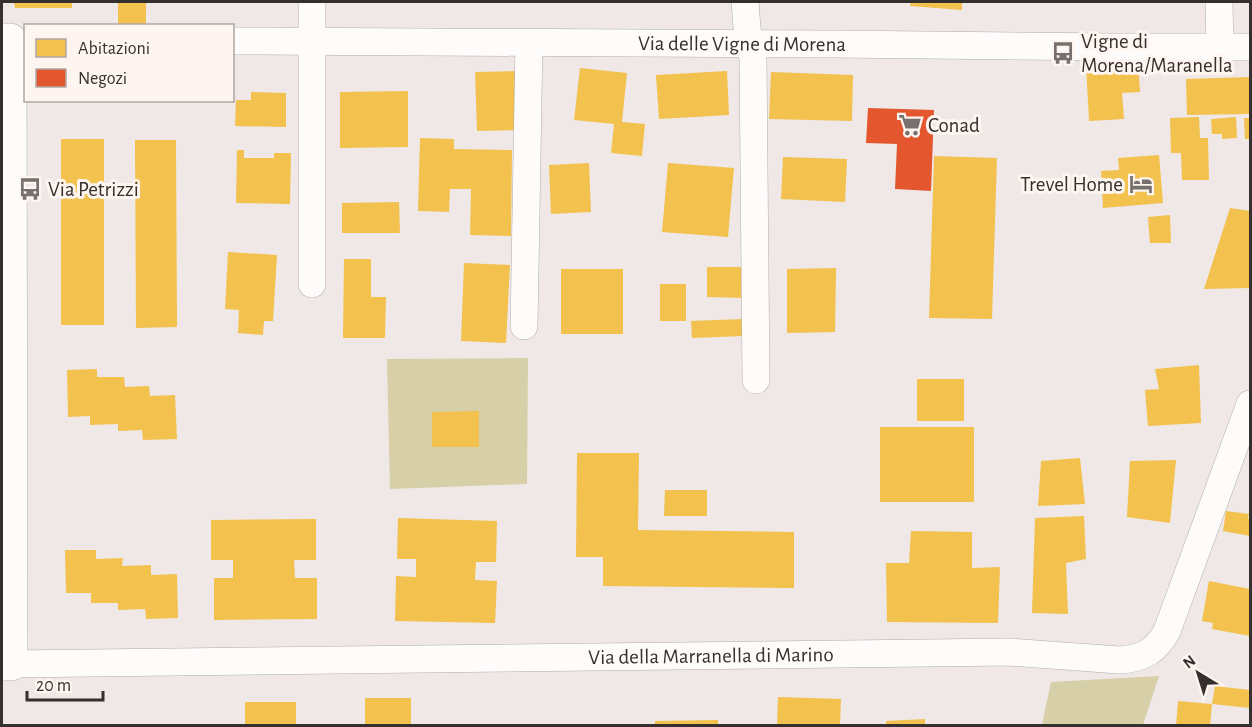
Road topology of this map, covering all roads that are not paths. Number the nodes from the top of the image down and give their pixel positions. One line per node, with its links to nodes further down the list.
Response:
1 (312, 2): 6 (street)
2 (745, 2): 8 (street)
3 (1219, 2): 9 (street)
4 (12, 40): 15 (street)
5 (234, 41): 6 (street, Via delle Vigne di Morena)
6 (312, 41): 7 (street, Via delle Vigne di Morena); 11 (street)
7 (529, 42): 8 (street, Via delle Vigne di Morena); 12 (street)
8 (750, 44): 9 (street, Via delle Vigne di Morena); 13 (street)
9 (1220, 47): 10 (street, Via delle Vigne di Morena)
10 (1251, 47)
11 (312, 284)
12 (524, 326)
13 (756, 380)
14 (1250, 408): 15 (street, Via della Marranella di Marino)
15 (6, 664)

